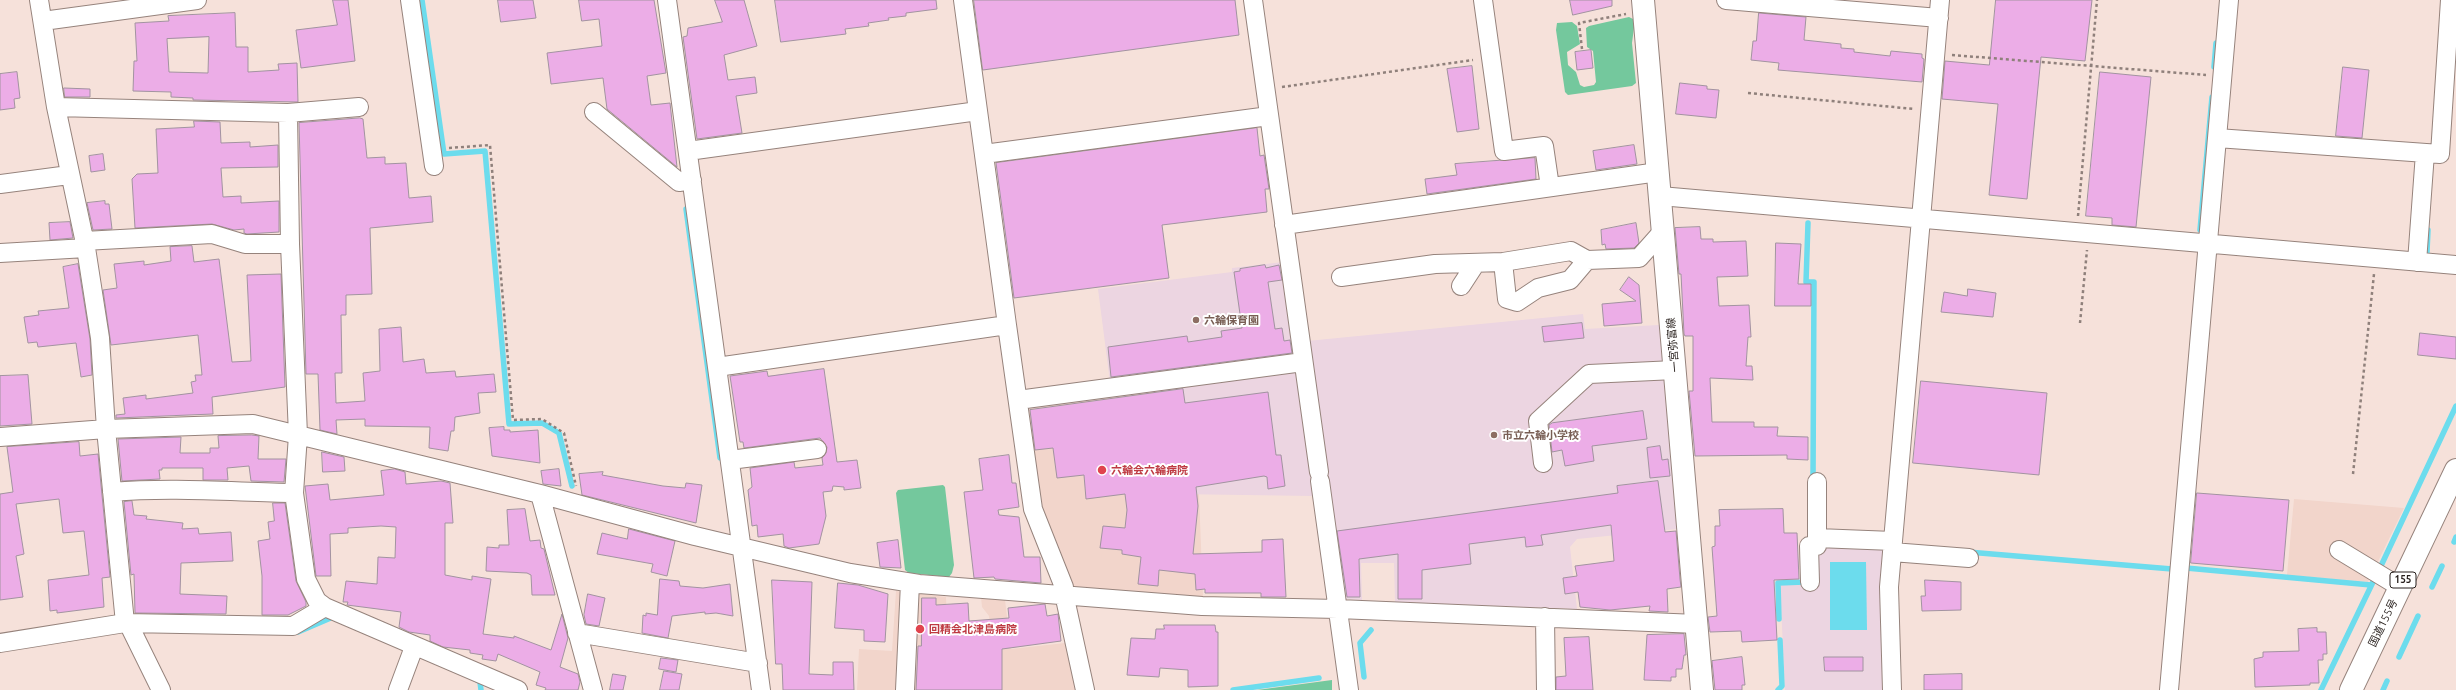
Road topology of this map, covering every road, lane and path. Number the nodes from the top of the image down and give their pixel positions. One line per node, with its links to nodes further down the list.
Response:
1 (39, 0): 15 (street)
2 (197, 0): 15 (street)
3 (410, 0): 35 (street)
4 (667, 0): 32 (street)
5 (962, 0): 25 (street)
6 (1253, 0): 21 (street)
7 (1483, 0): 18 (street)
8 (1726, 0): 12 (street)
9 (2096, 0): 19 (path)
10 (2229, 0): 20 (street)
11 (2450, 0): 33 (street)
12 (1754, 1): 14 (street)
13 (1644, 5): 16 (path); 36 (main road, 一宮弥富線)
14 (1939, 9): 17 (street)
15 (43, 21): 23 (street)
16 (1582, 49)
17 (1935, 54): 19 (path); 26 (street)
18 (1491, 57): 21 (path); 40 (street)
19 (2091, 66): 20 (path); 45 (path)
20 (2223, 76): 30 (street)
21 (1265, 90): 29 (street)
22 (1748, 93): 26 (path)
23 (56, 107): 28 (street); 37 (street)
24 (359, 107): 28 (street)
25 (978, 111): 32 (street); 34 (street)
26 (1930, 111): 42 (street)
27 (594, 112): 38 (street)
28 (288, 113): 47 (street)
29 (1269, 116): 34 (street); 43 (street)
30 (2217, 138): 33 (street); 48 (street)
31 (448, 141): 76 (path)
32 (688, 151): 38 (street)
33 (2425, 153): 53 (street)
34 (984, 154): 59 (street)
35 (434, 166)
36 (1658, 172): 40 (street); 41 (main road, 一宮弥富線)
37 (69, 175): 39 (street); 46 (street)
38 (692, 180): 61 (street)
39 (0, 184)
40 (1550, 187): 43 (street)
41 (1660, 196): 42 (street); 44 (main road, 一宮弥富線)
42 (1921, 219): 45 (street); 79 (street)
43 (1284, 225): 60 (street)
44 (1663, 231): 51 (street); 62 (main road, 一宮弥富線)
45 (2083, 233): 48 (street); 58 (path)
46 (85, 244): 47 (street); 49 (street); 64 (street)
47 (290, 244): 65 (street)
48 (2208, 244): 50 (street); 106 (street)
49 (0, 253)
50 (2376, 258): 53 (street); 71 (path)
51 (1587, 260): 52 (street); 52 (street)
52 (1503, 262): 54 (street)
53 (2417, 262): 55 (street)
54 (1476, 263): 56 (street); 57 (street)
55 (2456, 265)
56 (1341, 277)
57 (1460, 286)
58 (2080, 323)
59 (1007, 325): 61 (street); 63 (street)
60 (1303, 362): 63 (street); 87 (street)
61 (718, 366): 68 (street)
62 (1675, 370): 69 (street); 90 (main road, 一宮弥富線)
63 (1018, 400): 85 (street)
64 (106, 429): 65 (street); 66 (street); 73 (street)
65 (298, 435): 74 (street); 75 (street)
66 (0, 437)
67 (817, 449): 68 (street)
68 (730, 460): 78 (street)
69 (1543, 463)
70 (2456, 470): 84 (main road, 国道155号 / 155)
71 (2353, 474)
72 (1817, 482): 77 (street)
73 (112, 492): 74 (street); 89 (street)
74 (294, 493): 86 (street)
75 (540, 494): 76 (street); 91 (street)
76 (580, 504): 78 (street)
77 (1817, 538): 79 (street); 82 (street)
78 (742, 546): 83 (street); 94 (street)
79 (1893, 547): 81 (street); 105 (street)
80 (2339, 550): 84 (street)
81 (1969, 558)
82 (1810, 582)
83 (910, 583): 85 (street); 100 (street)
84 (2400, 587): 107 (main road, 国道155号 / 155)
85 (1064, 594): 87 (street); 101 (street)
86 (325, 607): 89 (street); 93 (street)
87 (1338, 609): 88 (street); 102 (street)
88 (1545, 618): 90 (street); 103 (street)
89 (127, 623): 92 (street); 95 (street)
90 (1697, 624): 104 (main road, 一宮弥富線)
91 (577, 633): 94 (street); 98 (street)
92 (0, 643)
93 (414, 647): 96 (street); 97 (street)
94 (758, 663): 99 (street)
95 (162, 690)
96 (398, 690)
97 (518, 690)
98 (593, 690)
99 (761, 690)
100 (905, 690)
101 (1085, 690)
102 (1349, 690)
103 (1546, 690)
104 (1702, 690)
105 (1892, 690)
106 (2169, 690)
107 (2351, 690)

